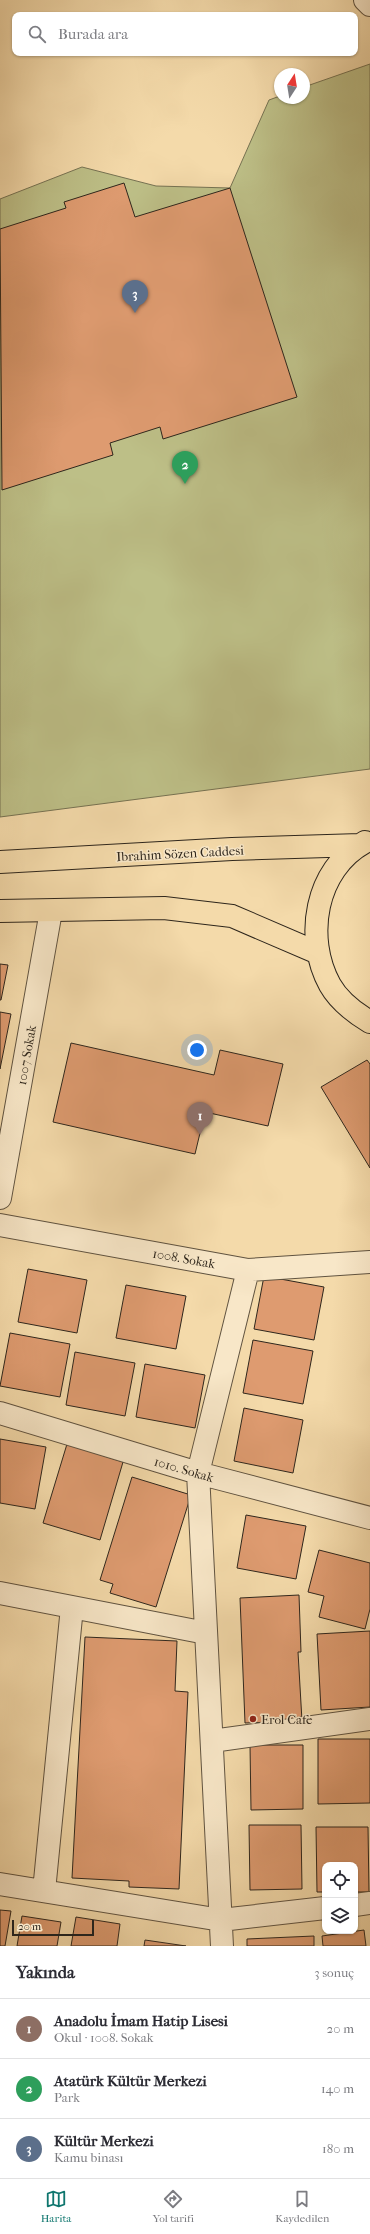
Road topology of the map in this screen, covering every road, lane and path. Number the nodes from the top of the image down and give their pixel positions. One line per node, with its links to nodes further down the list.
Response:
1 (364, 0): 2 (street)
2 (370, 5)
3 (365, 842): 4 (main road, Ibrahim Sözen Caddesi); 7 (main road)
4 (0, 862)
5 (0, 911): 6 (main road)
6 (51, 911): 7 (main road); 9 (street, 1007 Sokak)
7 (318, 953): 8 (main road)
8 (370, 1022)
9 (0, 1198)
10 (0, 1225): 12 (street, 1008. Sokak)
11 (370, 1262): 12 (street, 1008. Sokak)
12 (248, 1270): 14 (street)
13 (0, 1413): 14 (street, 1010. Sokak)
14 (198, 1473): 15 (street, 1010. Sokak); 18 (street)
15 (370, 1518)
16 (0, 1593): 17 (street)
17 (72, 1607): 18 (street); 22 (street)
18 (206, 1632): 20 (street)
19 (370, 1719): 20 (street)
20 (212, 1741): 26 (street)
21 (0, 1884): 22 (street)
22 (44, 1891): 26 (street)
23 (370, 1903): 24 (street)
24 (358, 1905)
25 (322, 1908): 26 (street)
26 (221, 1920): 27 (street)
27 (222, 1946)

